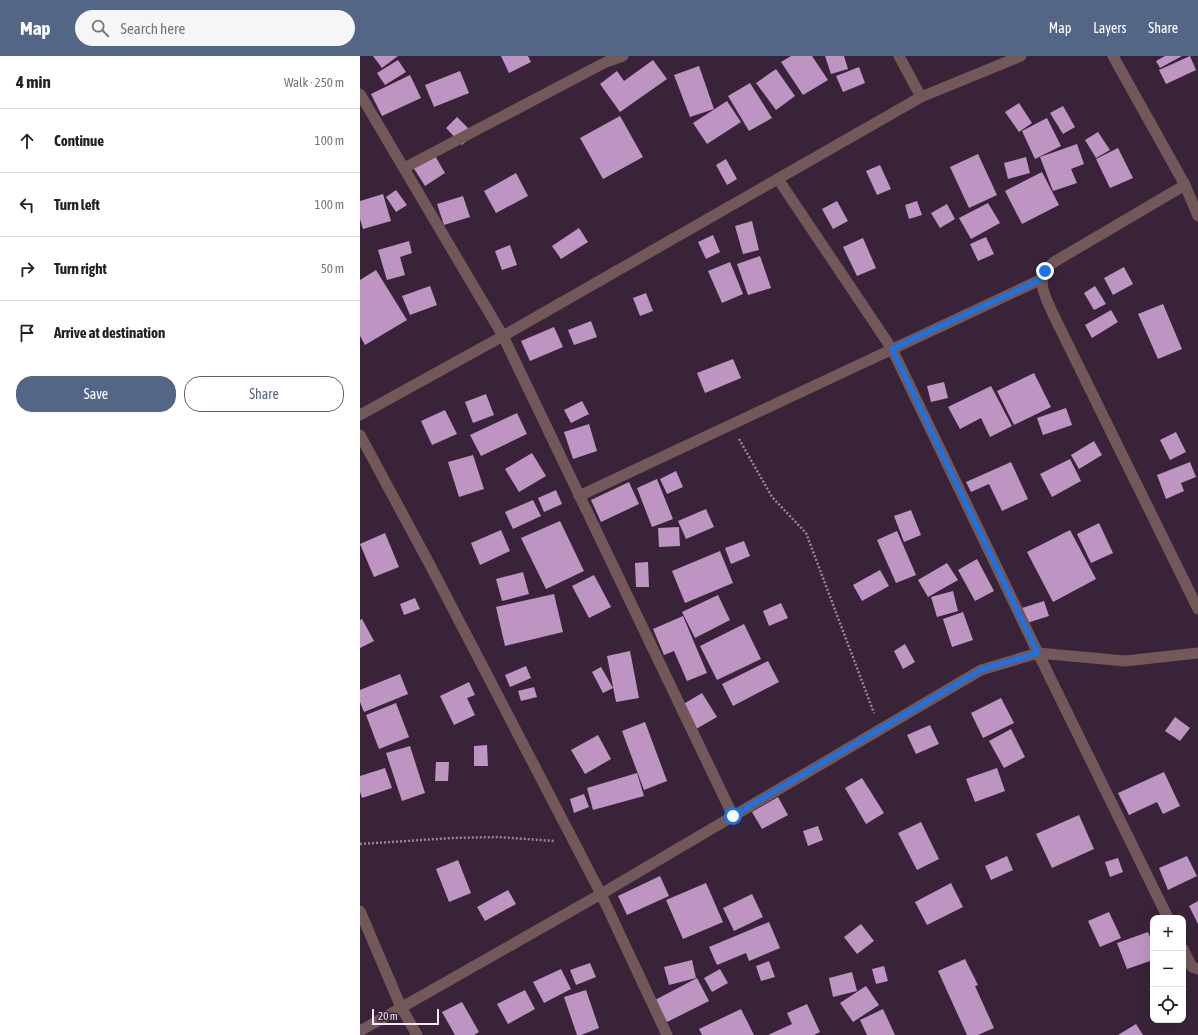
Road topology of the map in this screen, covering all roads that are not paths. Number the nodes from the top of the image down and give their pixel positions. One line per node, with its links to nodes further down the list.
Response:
1 (623, 56): 7 (street)
2 (898, 56): 6 (street)
3 (1021, 56): 6 (street)
4 (1113, 56): 9 (street)
5 (360, 94): 7 (street)
6 (921, 97): 8 (street)
7 (404, 168): 12 (street)
8 (778, 179): 12 (street); 13 (street)
9 (1185, 185): 10 (street); 11 (street)
10 (1198, 216)
11 (1042, 279): 13 (street); 17 (street)
12 (502, 336): 14 (street); 16 (street)
13 (892, 349): 16 (street); 18 (street)
14 (360, 415)
15 (360, 435): 21 (street)
16 (578, 496): 20 (street)
17 (1198, 609)
18 (1038, 653): 19 (street); 20 (street); 23 (street)
19 (1198, 653)
20 (733, 816): 21 (street)
21 (601, 894): 26 (street); 29 (street)
22 (360, 911): 26 (street)
23 (1167, 915)
24 (1184, 951): 25 (street)
25 (1198, 969)
26 (401, 1008): 27 (street); 28 (street)
27 (360, 1031)
28 (417, 1035)
29 (667, 1035)

